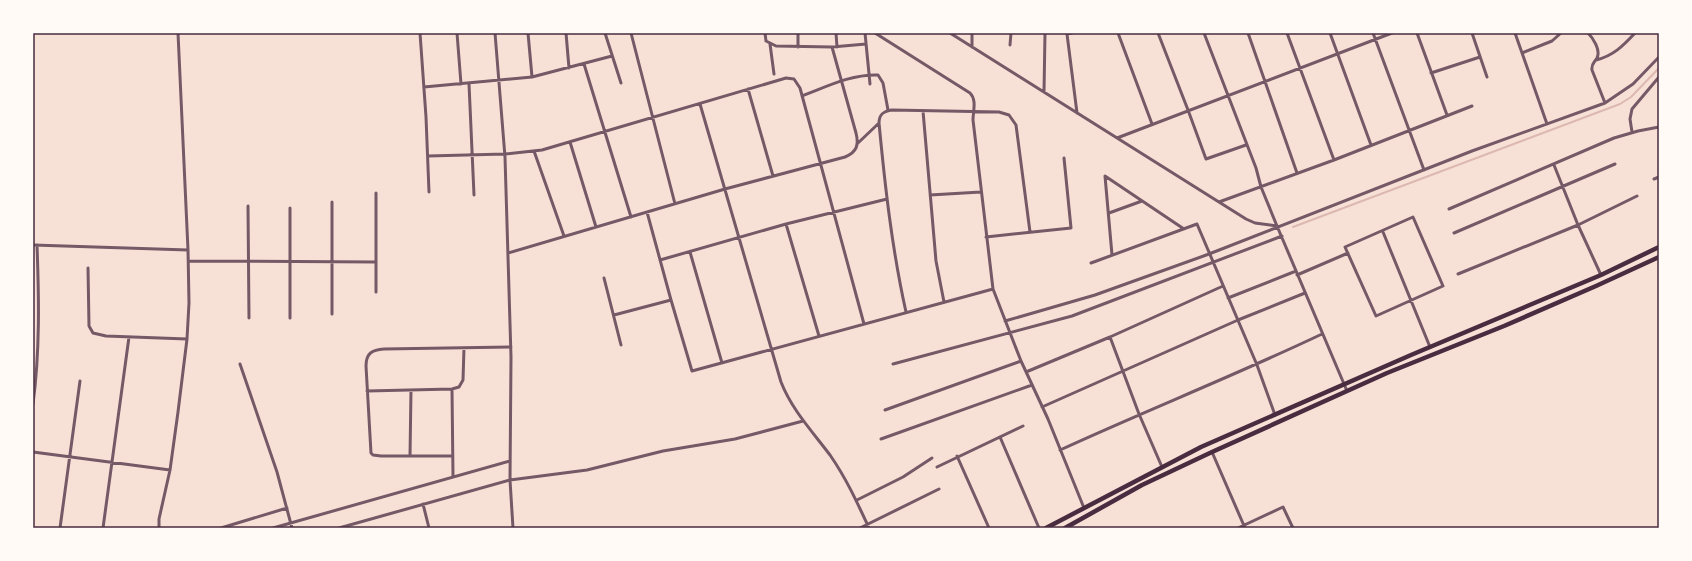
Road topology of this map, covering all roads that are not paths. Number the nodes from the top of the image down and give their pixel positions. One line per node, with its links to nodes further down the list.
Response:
1 (178, 33): 140 (street)
2 (420, 33): 63 (street)
3 (457, 33): 60 (street)
4 (495, 33): 57 (street)
5 (528, 33): 55 (street)
6 (566, 33): 48 (street)
7 (605, 33): 43 (street)
8 (631, 33): 77 (street)
9 (765, 33): 34 (street)
10 (798, 33): 37 (street)
11 (836, 33): 39 (street)
12 (865, 33): 35 (street)
13 (875, 33): 74 (street)
14 (950, 33): 40 (street)
15 (972, 33): 40 (street)
16 (1011, 33): 36 (street)
17 (1045, 33): 65 (street)
18 (1072, 33): 75 (street)
19 (1118, 33): 79 (street)
20 (1158, 33): 72 (street)
21 (1204, 33): 66 (street)
22 (1248, 33): 58 (street)
23 (1287, 33): 49 (street)
24 (1330, 33): 42 (street)
25 (1373, 33): 33 (street)
26 (1392, 33): 33 (street)
27 (1417, 33): 50 (street)
28 (1472, 33): 44 (street)
29 (1515, 33): 41 (street)
30 (1561, 33): 41 (street)
31 (1588, 33): 46 (street)
32 (1635, 33): 46 (street)
33 (1376, 39): 42 (street); 82 (street)
34 (770, 44): 37 (street); 51 (street)
35 (866, 44): 39 (street); 52 (street)
36 (1010, 45)
37 (798, 47): 38 (street)
38 (832, 47): 39 (street); 56 (street)
39 (837, 47)
40 (972, 47): 65 (street)
41 (1522, 53): 80 (street)
42 (1337, 54): 49 (street); 89 (street)
43 (612, 56): 47 (street); 59 (street)
44 (1480, 57): 50 (street); 53 (street)
45 (1659, 57): 68 (street)
46 (1596, 60): 68 (street)
47 (584, 64): 48 (street); 83 (street)
48 (570, 68): 55 (street)
49 (1300, 68): 58 (street); 95 (street)
50 (1431, 73): 76 (street)
51 (774, 74)
52 (869, 76): 56 (street); 62 (street); 71 (street)
53 (1487, 77)
54 (1659, 77): 84 (street)
55 (532, 78): 57 (street)
56 (842, 80): 67 (street); 87 (street)
57 (499, 81): 61 (street); 91 (street)
58 (1266, 81): 66 (street); 100 (street)
59 (621, 83)
60 (461, 84): 61 (street); 63 (street)
61 (469, 84): 92 (street)
62 (870, 84)
63 (424, 86): 93 (street)
64 (748, 89): 67 (street); 69 (street); 101 (street)
65 (1044, 92): 75 (street)
66 (1227, 95): 72 (street); 88 (street)
67 (802, 96): 96 (street)
68 (1605, 103): 80 (street)
69 (700, 104): 77 (street); 106 (street)
70 (1472, 106): 76 (street)
71 (888, 110): 73 (street); 78 (street)
72 (1188, 110): 79 (street); 88 (street)
73 (923, 111): 74 (street); 111 (street)
74 (973, 112): 108 (street); 130 (street)
75 (1077, 113): 85 (street)
76 (1447, 115): 82 (street)
77 (652, 118): 83 (street); 117 (street)
78 (879, 123): 87 (street); 113 (street)
79 (1152, 124): 85 (street)
80 (1547, 124): 99 (street)
81 (1659, 127): 84 (street)
82 (1409, 130): 89 (street); 99 (street)
83 (605, 132): 86 (street); 124 (street)
84 (1632, 132): 98 (street)
85 (1117, 138): 116 (street)
86 (570, 142): 90 (street); 128 (street)
87 (858, 143): 96 (street)
88 (1246, 145): 105 (street)
89 (1371, 145): 95 (street)
90 (534, 151): 91 (street); 133 (street)
91 (505, 154): 92 (street); 142 (street)
92 (472, 155): 93 (street); 110 (street)
93 (428, 156): 107 (street)
94 (1064, 158): 130 (street)
95 (1334, 160): 100 (street)
96 (821, 163): 101 (street); 121 (street)
97 (1615, 164): 104 (street)
98 (1554, 165): 104 (street); 120 (street)
99 (1424, 170): 127 (street)
100 (1297, 173): 105 (street)
101 (773, 176): 106 (street)
102 (1659, 177): 103 (street)
103 (1654, 179)
104 (1562, 186): 126 (street); 132 (street)
105 (1261, 187): 116 (street); 127 (street)
106 (725, 189): 117 (street); 136 (street)
107 (429, 192)
108 (981, 192): 111 (street); 135 (street)
109 (376, 193): 152 (street)
110 (474, 195)
111 (930, 195): 168 (street)
112 (1637, 196): 126 (street)
113 (887, 198): 121 (street); 169 (street)
114 (1142, 201): 123 (street); 123 (street); 129 (street)
115 (332, 202): 151 (street)
116 (1218, 202): 127 (street)
117 (675, 204): 122 (street)
118 (248, 206): 149 (street)
119 (290, 208): 150 (street)
120 (1449, 209)
121 (835, 211): 125 (street); 176 (street)
122 (648, 212): 124 (street); 147 (street)
123 (1109, 213): 145 (street)
124 (631, 217): 128 (street)
125 (786, 224): 136 (street); 179 (street)
126 (1578, 224): 157 (street); 158 (street)
127 (1278, 226): 134 (street); 144 (street)
128 (596, 227): 133 (street)
129 (1184, 229): 144 (street); 145 (street)
130 (1030, 232): 135 (street)
131 (1383, 232): 143 (street); 167 (street); 167 (street)
132 (1454, 233)
133 (564, 236): 142 (street)
134 (1282, 236): 154 (street); 156 (street)
135 (986, 237): 162 (street)
136 (740, 238): 141 (street); 187 (street)
137 (33, 245): 138 (street)
138 (37, 245): 140 (street); 202 (street)
139 (1659, 247): 158 (main road)
140 (188, 250): 148 (street)
141 (690, 252): 147 (street); 189 (street)
142 (508, 253): 186 (street)
143 (1348, 253): 159 (street); 167 (street)
144 (1209, 254): 154 (street); 175 (street)
145 (1112, 255): 153 (street)
146 (1659, 257): 201 (main road)
147 (660, 260): 166 (street)
148 (189, 261): 149 (street); 182 (street)
149 (248, 262): 150 (street); 172 (street)
150 (290, 262): 151 (street); 173 (street)
151 (331, 262): 152 (street); 170 (street)
152 (376, 262): 163 (street)
153 (1091, 263)
154 (1213, 263): 161 (street); 177 (street)
155 (88, 268): 180 (street)
156 (1296, 271): 159 (street); 165 (street)
157 (1458, 274)
158 (1601, 275): 184 (main road)
159 (1298, 276): 164 (street)
160 (604, 278): 171 (street)
161 (1223, 286): 165 (street); 181 (street)
162 (993, 289): 168 (street); 175 (street)
163 (376, 292)
164 (1305, 293): 174 (street); 178 (street)
165 (1228, 298): 174 (street)
166 (671, 300): 171 (street); 189 (street)
167 (1410, 301): 184 (street)
168 (944, 302): 169 (street)
169 (906, 312): 176 (street)
170 (332, 314)
171 (614, 315): 183 (street)
172 (249, 318)
173 (290, 318)
174 (1238, 320): 192 (street); 193 (street)
175 (1005, 321): 177 (street)
176 (864, 324): 179 (street)
177 (1010, 333): 188 (street); 191 (street)
178 (1322, 334): 192 (street); 197 (street)
179 (819, 336): 187 (street)
180 (129, 337): 182 (street); 220 (street)
181 (1110, 337): 193 (street); 194 (street)
182 (188, 339): 223 (street)
183 (621, 345)
184 (1430, 347): 197 (main road)
185 (464, 348): 186 (street); 198 (street); 200 (street)
186 (511, 348): 219 (street)
187 (771, 350): 189 (street); 207 (street)
188 (1021, 361): 194 (street); 204 (street)
189 (722, 363)
190 (240, 364): 229 (street)
191 (893, 364)
192 (1257, 365): 205 (street); 206 (street)
193 (1122, 371): 203 (street); 205 (street)
194 (1026, 372): 196 (street)
195 (80, 381): 214 (street)
196 (1032, 385): 203 (street); 210 (street)
197 (1344, 385): 201 (street); 206 (main road)
198 (452, 389): 199 (street); 216 (street)
199 (411, 390): 200 (street); 215 (street)
200 (367, 391): 215 (street)
201 (1347, 391): 213 (main road)
202 (33, 404)
203 (1042, 407): 211 (street)
204 (885, 410)
205 (1139, 414): 211 (street); 222 (street)
206 (1276, 415): 222 (main road)
207 (803, 421): 225 (street); 227 (street)
208 (1023, 426): 209 (street)
209 (1000, 437): 217 (street); 245 (street)
210 (880, 439)
211 (1060, 450): 230 (street)
212 (33, 452): 214 (street)
213 (1212, 452): 233 (street); 247 (main road)
214 (69, 456): 220 (street); 234 (street)
215 (410, 456): 216 (street)
216 (452, 456): 224 (street)
217 (957, 456): 221 (street); 244 (street)
218 (932, 458): 227 (street)
219 (510, 460): 224 (street); 225 (street)
220 (112, 462): 223 (street); 235 (street)
221 (937, 467)
222 (1162, 467): 230 (main road)
223 (170, 470): 236 (street)
224 (453, 476): 231 (street)
225 (510, 480): 228 (street); 242 (street)
226 (939, 489): 232 (street)
227 (857, 500): 232 (street)
228 (424, 504): 240 (street); 241 (street)
229 (287, 508): 231 (street); 237 (street)
230 (1084, 508): 246 (main road)
231 (290, 523): 238 (street); 239 (street)
232 (868, 526): 243 (street)
233 (1245, 527): 248 (street); 249 (street)
234 (60, 528)
235 (103, 528)
236 (159, 528)
237 (221, 528)
238 (273, 528)
239 (292, 528)
240 (339, 528)
241 (429, 528)
242 (512, 528)
243 (860, 528)
244 (989, 528)
245 (1039, 528)
246 (1046, 528)
247 (1066, 528)
248 (1238, 528)
249 (1293, 528)

